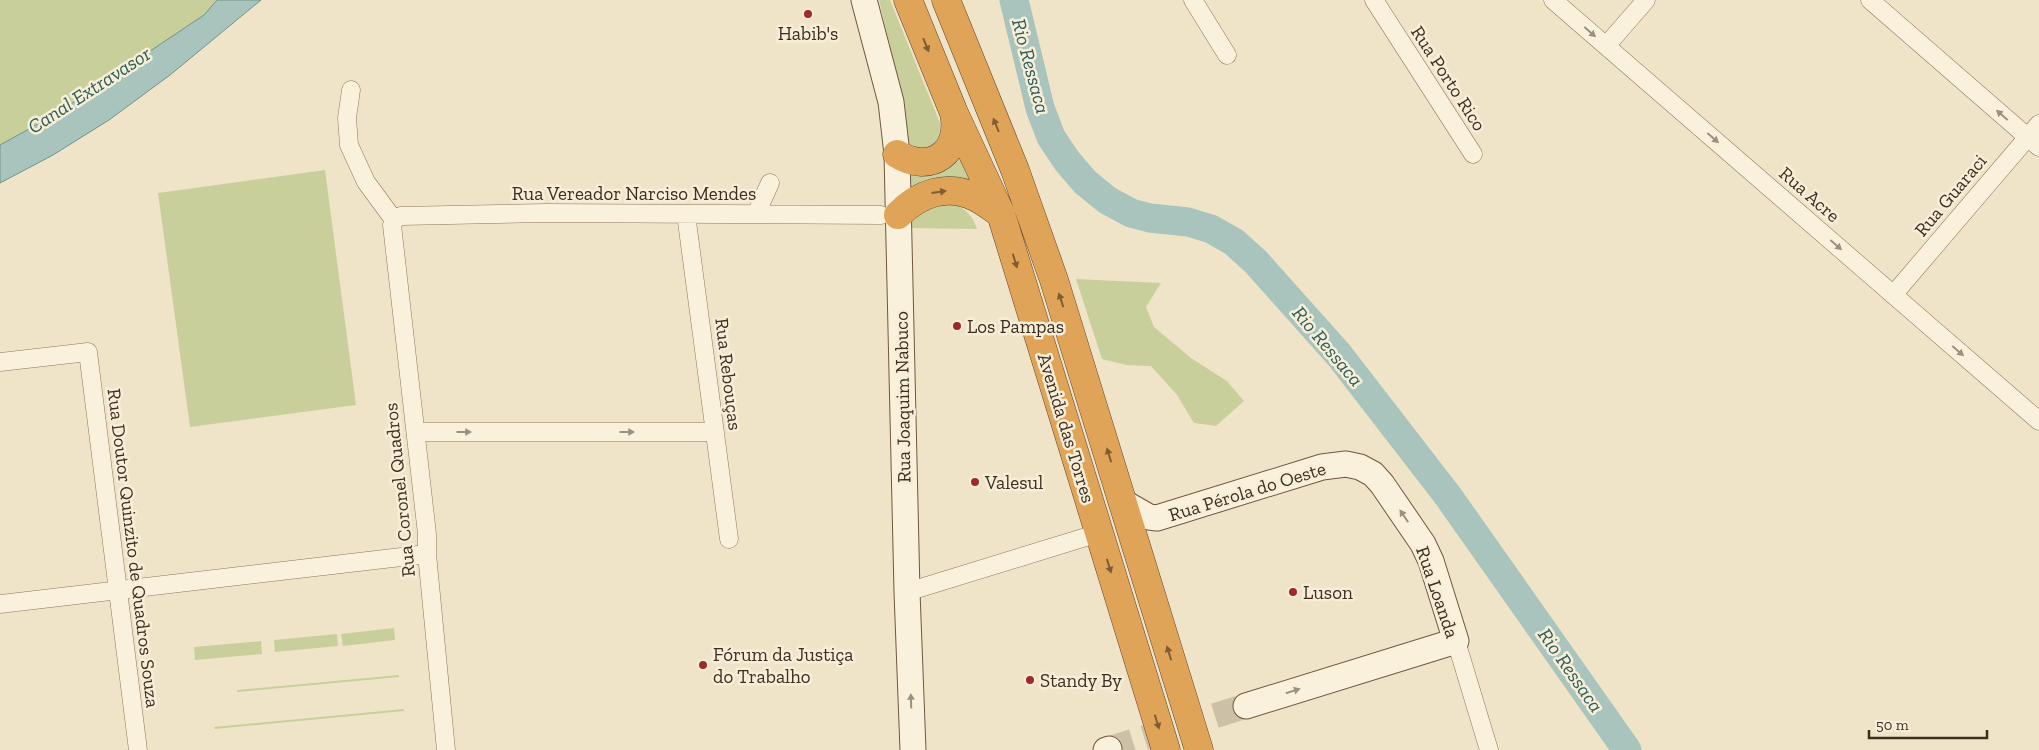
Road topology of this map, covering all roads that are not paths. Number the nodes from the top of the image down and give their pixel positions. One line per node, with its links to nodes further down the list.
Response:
1 (864, 0): 15 (main road, Rua Joaquim Nabuco)
2 (908, 0): 12 (highway, Avenida das Torres, one-way to 12)
3 (946, 0): 29 (highway, Avenida das Torres, one-way to 3)
4 (1193, 0): 10 (street)
5 (1374, 0): 16 (street, Rua Porto Rico)
6 (1553, 0): 9 (street, Rua Acre, one-way to 9)
7 (1646, 0): 9 (street)
8 (1870, 0): 14 (street, one-way to 8)
9 (1606, 46): 23 (street, Rua Acre, one-way to 23)
10 (1227, 55)
11 (351, 90): 22 (street)
12 (954, 113): 15 (highway); 20 (highway, Avenida das Torres)
13 (2039, 124): 14 (street, Rua Guaraci)
14 (2033, 142): 23 (street, Rua Guaraci)
15 (888, 154): 21 (main road, Rua Joaquim Nabuco)
16 (1473, 154)
17 (770, 183): 19 (street)
18 (686, 214): 19 (street, Rua Vereador Narciso Mendes); 22 (street, Rua Vereador Narciso Mendes); 27 (street, Rua Rebouças)
19 (756, 214): 21 (street, Rua Vereador Narciso Mendes)
20 (1001, 214): 21 (highway, one-way to 20); 30 (highway, Avenida das Torres, one-way to 30)
21 (890, 215): 34 (main road, Rua Joaquim Nabuco); 40 (main road, Rua Joaquim Nabuco)
22 (393, 222): 26 (street, Rua Coronel Quadros)
23 (1893, 295): 25 (street, Rua Acre, one-way to 25)
24 (0, 362): 33 (street, Rua Doutor Quinzito de Quadros Souza)
25 (2039, 421)
26 (416, 432): 27 (street, one-way to 27); 32 (street, Rua Coronel Quadros)
27 (715, 432): 31 (street, Rua Rebouças)
28 (1346, 464): 29 (main road, Rua Pérola do Oeste); 36 (main road, Rua Loanda, one-way to 28)
29 (1123, 502): 43 (highway, Avenida das Torres, one-way to 29)
30 (1099, 533): 34 (street); 42 (highway, Avenida das Torres, one-way to 42)
31 (729, 538)
32 (427, 554): 33 (street); 39 (street, Rua Coronel Quadros)
33 (118, 590): 35 (street); 38 (street, Rua Doutor Quinzito de Quadros Souza)
34 (907, 592): 41 (main road, Rua Joaquim Nabuco, one-way to 34)
35 (0, 604)
36 (1456, 641): 37 (main road, one-way to 36); 44 (street, Rua Loanda)
37 (1246, 706)
38 (138, 750)
39 (446, 750)
40 (896, 750)
41 (913, 750)
42 (1166, 750)
43 (1198, 750)
44 (1489, 750)

